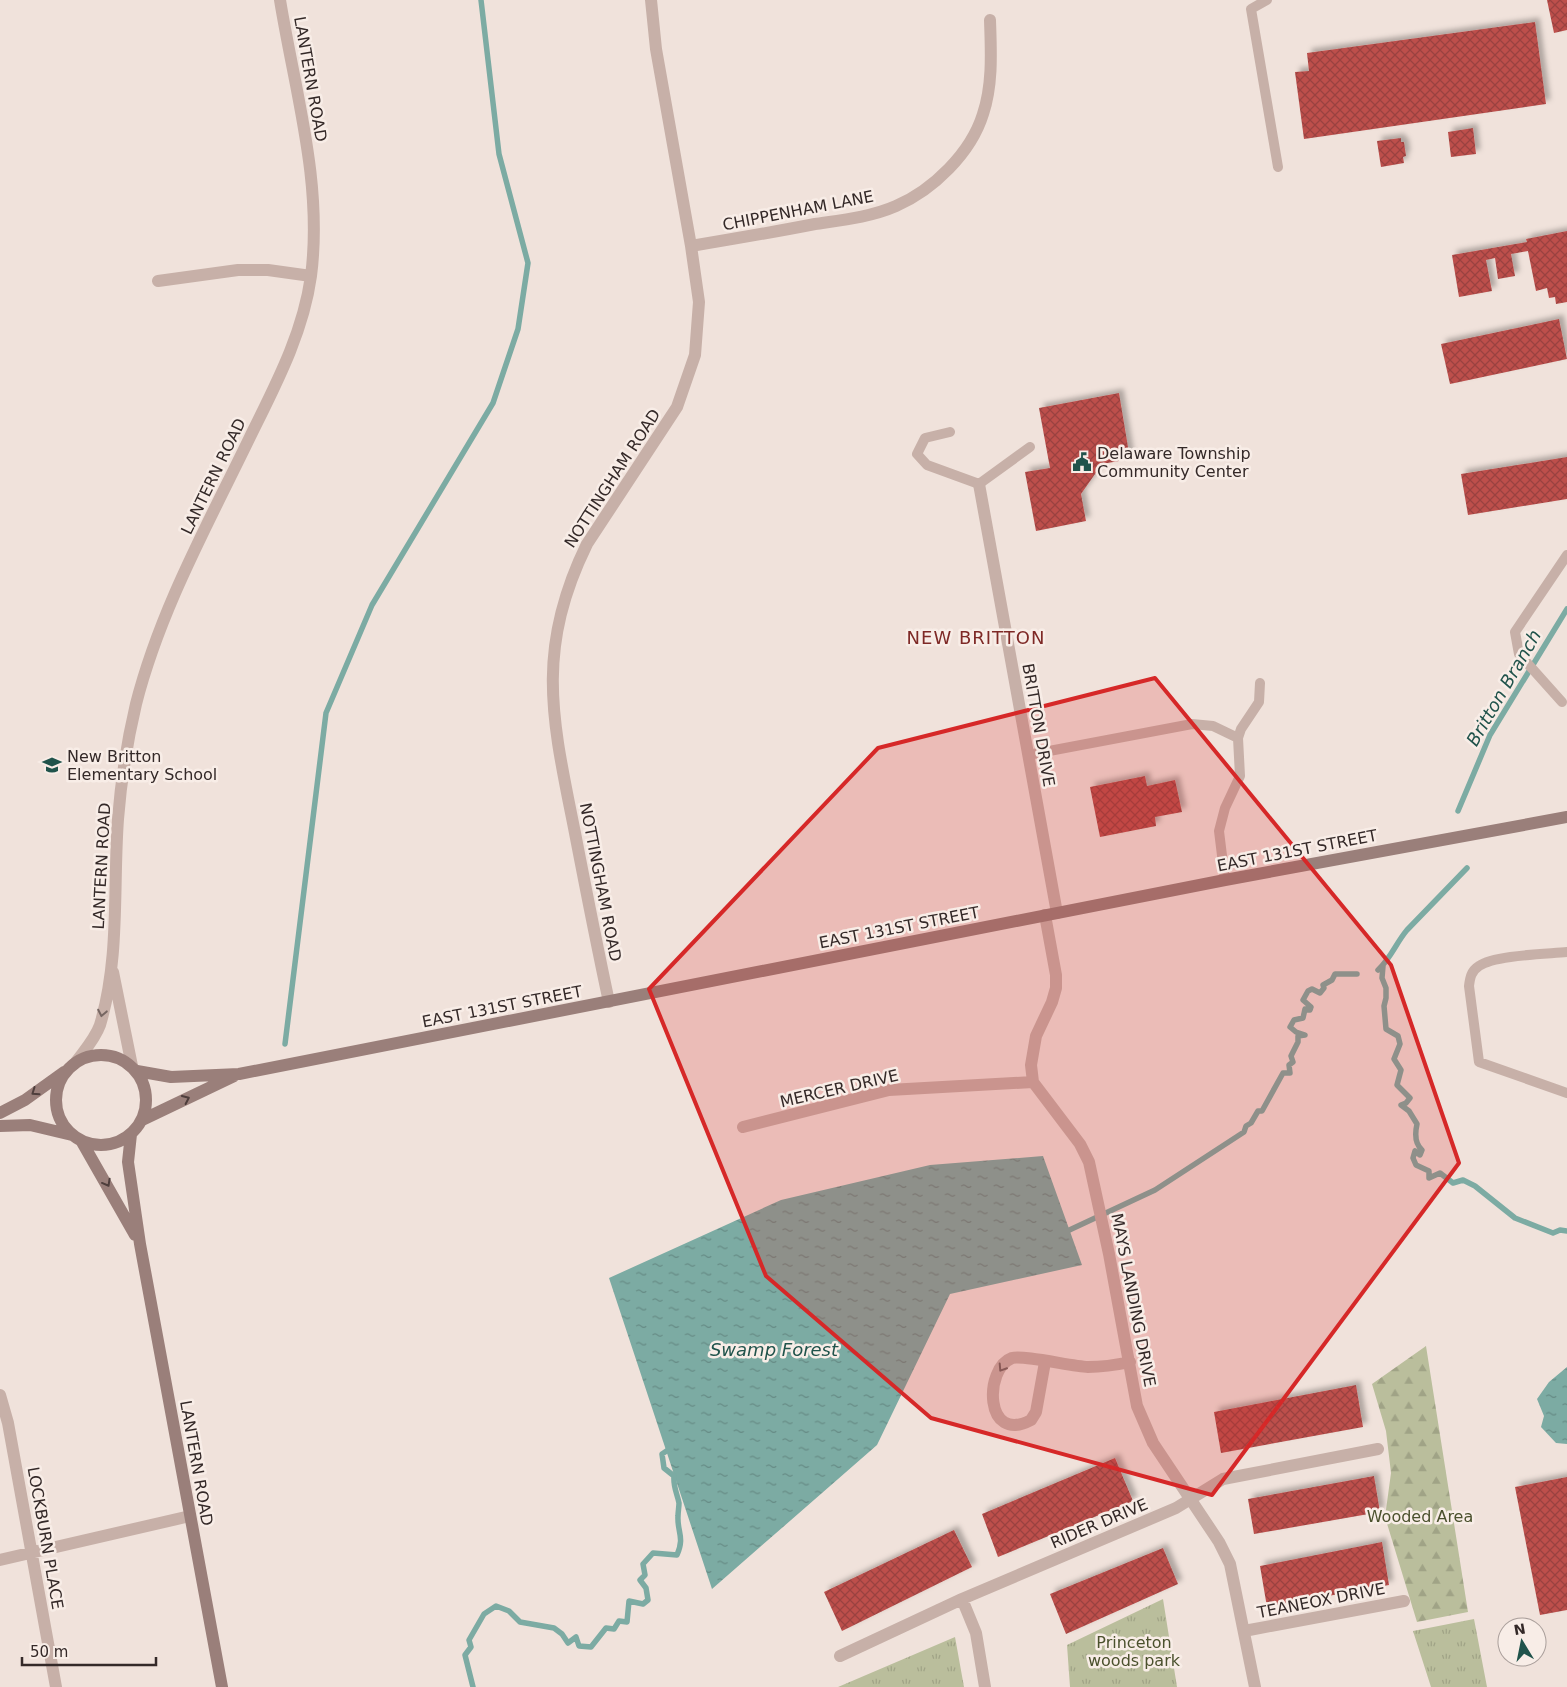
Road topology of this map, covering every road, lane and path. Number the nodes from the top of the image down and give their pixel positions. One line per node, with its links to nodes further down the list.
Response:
1 (280, 0): 7 (street, LANTERN ROAD)
2 (652, 0): 6 (street, NOTTINGHAM ROAD)
3 (1267, 0): 5 (lane)
4 (990, 20): 6 (street, CHIPPENHAM LANE)
5 (1278, 168)
6 (692, 246): 22 (street, NOTTINGHAM ROAD)
7 (311, 276): 8 (street); 21 (street, LANTERN ROAD)
8 (158, 281)
9 (950, 432): 11 (lane)
10 (1030, 447): 11 (lane)
11 (979, 484): 16 (street, BRITTON DRIVE)
12 (1567, 555): 14 (lane)
13 (1260, 683): 15 (lane)
14 (1562, 702)
15 (1238, 738): 16 (lane); 18 (lane)
16 (1028, 755): 19 (street, BRITTON DRIVE)
17 (1567, 817): 18 (street, EAST 131ST STREET)
18 (1225, 880): 19 (street, EAST 131ST STREET)
19 (1051, 914): 22 (street, EAST 131ST STREET); 26 (street)
20 (1567, 952): 27 (lane)
21 (111, 965): 23 (street, LANTERN ROAD, one-way to 23); 24 (street, LANTERN ROAD)
22 (609, 1002): 25 (street, EAST 131ST STREET)
23 (72, 1066): 24 (street); 28 (street, one-way to 28); 33 (street)
24 (134, 1069): 25 (street, EAST 131ST STREET); 29 (street)
25 (239, 1074): 29 (street, EAST 131ST STREET, one-way to 25)
26 (1033, 1082): 31 (street, MERCER DRIVE); 36 (street, MAYS LANDING DRIVE)
27 (1567, 1093)
28 (0, 1113)
29 (142, 1120): 32 (street)
30 (0, 1126): 33 (street)
31 (743, 1127)
32 (131, 1134): 33 (street); 34 (street, LANTERN ROAD)
33 (77, 1138): 34 (street, LANTERN ROAD, one-way to 34)
34 (140, 1244): 40 (street, LANTERN ROAD)
35 (1045, 1362): 35 (street, one-way to 35); 36 (street)
36 (1130, 1362): 39 (street, MAYS LANDING DRIVE)
37 (0, 1395): 41 (street, LOCKBURN PLACE)
38 (1378, 1449): 39 (street, RIDER DRIVE)
39 (1189, 1498): 43 (street, RIDER DRIVE); 45 (street, MAYS LANDING DRIVE)
40 (190, 1516): 41 (street); 48 (street, LANTERN ROAD)
41 (32, 1552): 42 (street); 47 (street, LOCKBURN PLACE)
42 (0, 1560)
43 (962, 1599): 46 (street, RIDER DRIVE); 49 (street)
44 (1404, 1601): 45 (street, TEANEOX DRIVE)
45 (1244, 1631): 50 (street, MAYS LANDING DRIVE)
46 (840, 1656)
47 (56, 1687)
48 (222, 1687)
49 (985, 1687)
50 (1254, 1687)

